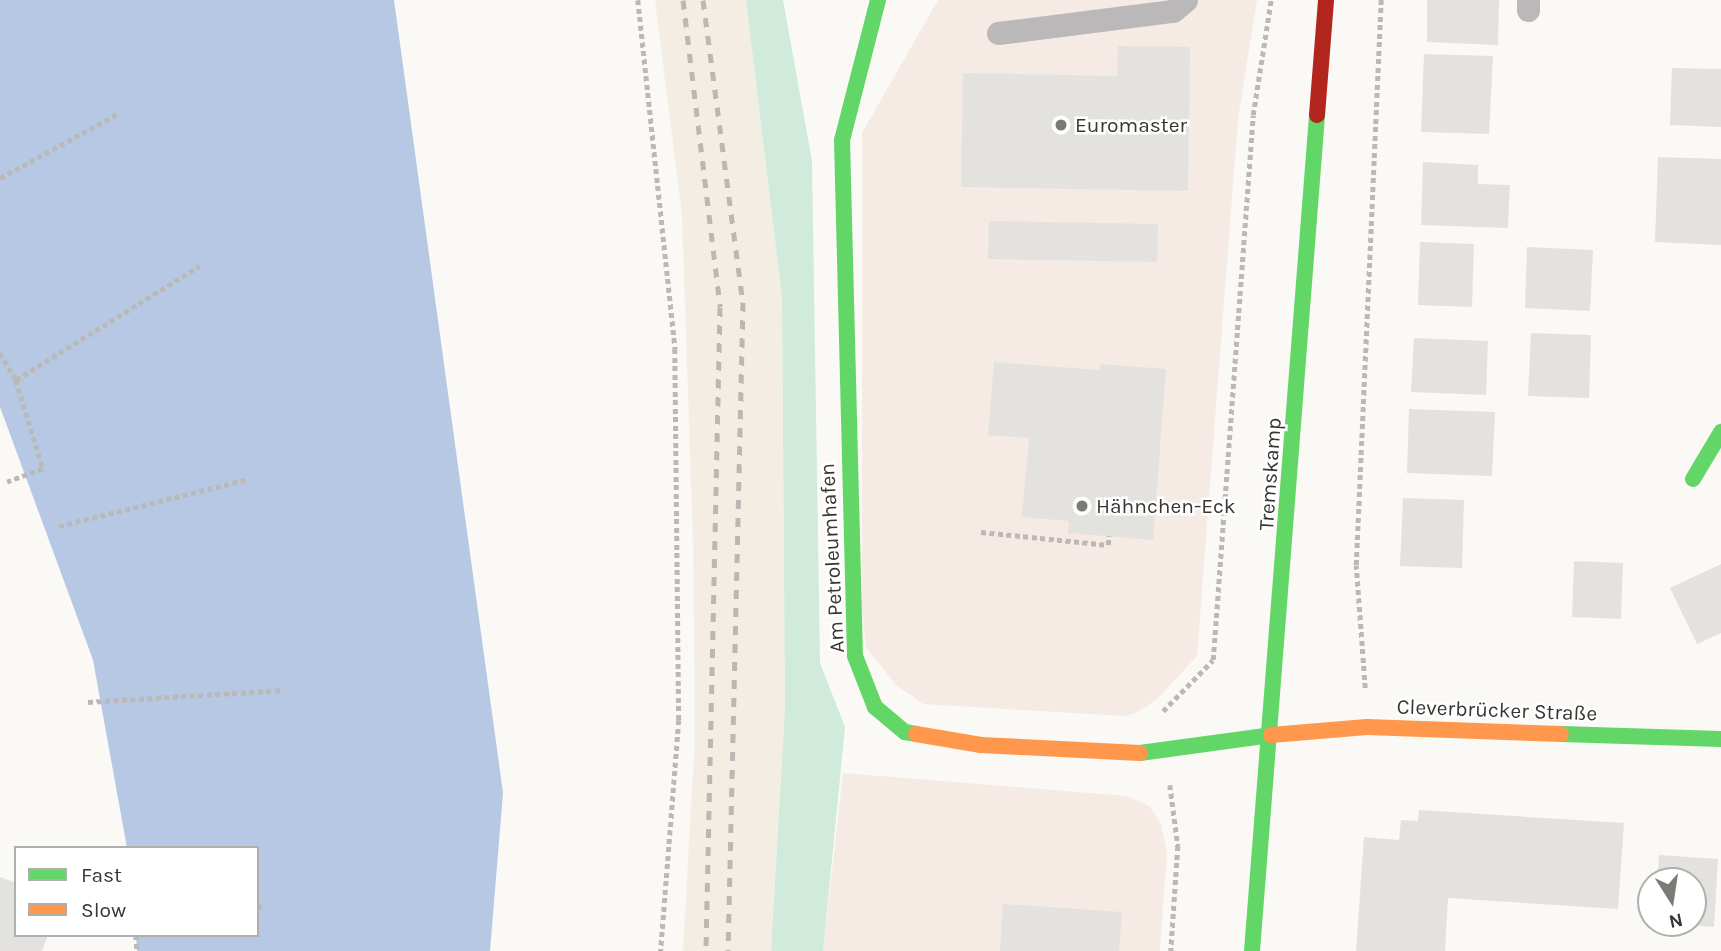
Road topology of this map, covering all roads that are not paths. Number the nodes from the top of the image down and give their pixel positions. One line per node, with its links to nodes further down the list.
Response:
1 (878, 0): 7 (main road, Am Petroleumhafen)
2 (1186, 0): 4 (lane)
3 (1326, 0): 7 (main road, Tremskamp)
4 (999, 33)
5 (1721, 432): 6 (main road)
6 (1693, 479)
7 (1271, 735): 8 (main road, Cleverbrücker Straße); 9 (main road, Tremskamp)
8 (1721, 739)
9 (1252, 951)

